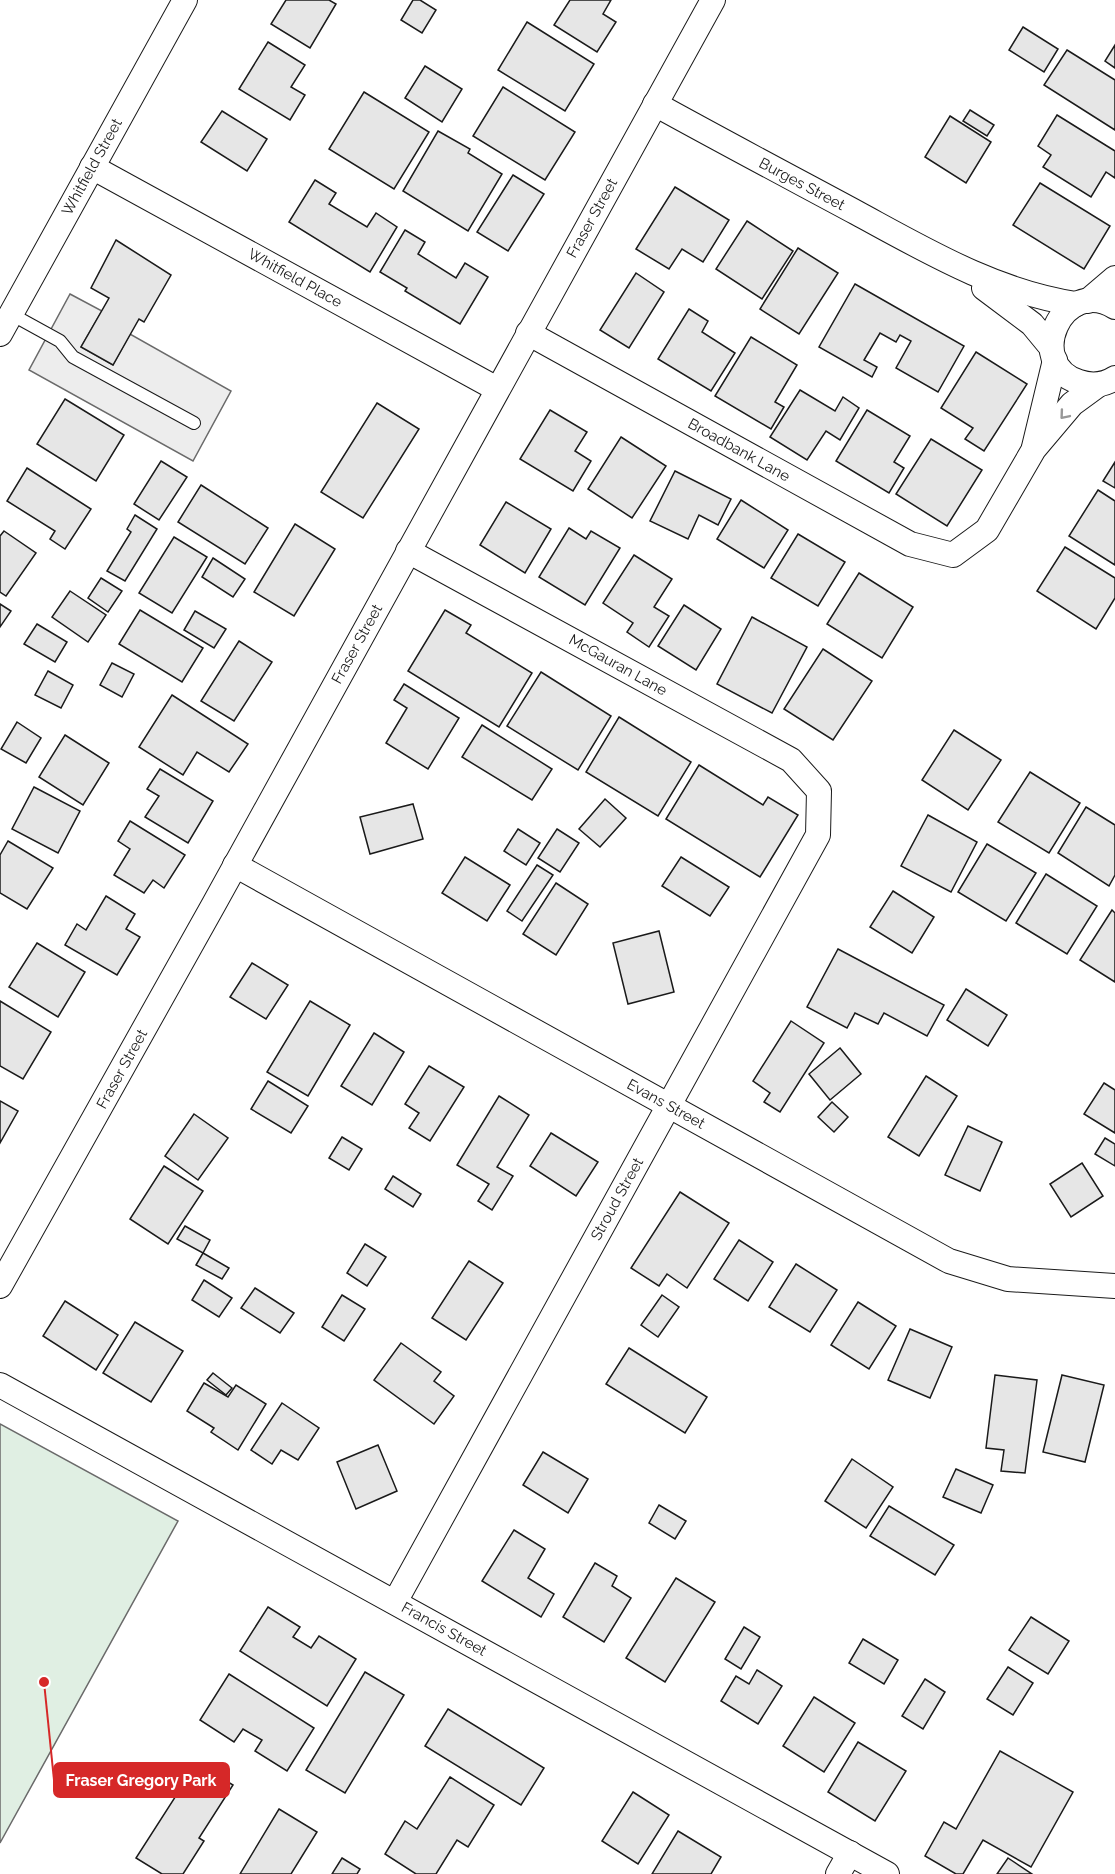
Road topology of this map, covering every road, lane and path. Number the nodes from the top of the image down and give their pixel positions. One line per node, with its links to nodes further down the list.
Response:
1 (185, 0): 4 (street, Whitfield Street)
2 (713, 0): 3 (street, Fraser Street)
3 (655, 104): 5 (street, Burges Street); 10 (street, Fraser Street)
4 (92, 167): 9 (street, Whitfield Street); 13 (street, Whitfield Place)
5 (950, 263): 7 (street, Burges Street); 11 (street, Burges Street)
6 (1115, 278): 7 (street)
7 (1082, 303): 8 (street, Burges Street); 11 (street)
8 (1115, 308)
9 (6, 324): 14 (lane)
10 (528, 333): 13 (street, Fraser Street); 15 (street, Broadbank Lane)
11 (1053, 354): 12 (street, Burges Street); 15 (street)
12 (1110, 381): 15 (street, one-way to 15)
13 (498, 389): 16 (street, Fraser Street)
14 (194, 423)
15 (1034, 449)
16 (408, 551): 17 (street, McGauran Lane); 18 (street, Fraser Street)
17 (819, 791): 19 (street, Stroud Street)
18 (235, 865): 19 (street, Evans Street); 20 (street, Fraser Street)
19 (669, 1105): 21 (street, Evans Street); 23 (street, Stroud Street)
20 (0, 1286)
21 (1115, 1286)
22 (0, 1385): 23 (street, Francis Street)
23 (395, 1602): 24 (street, Francis Street)
24 (850, 1853): 25 (street); 26 (street, Francis Street)
25 (838, 1874)
26 (887, 1874)

